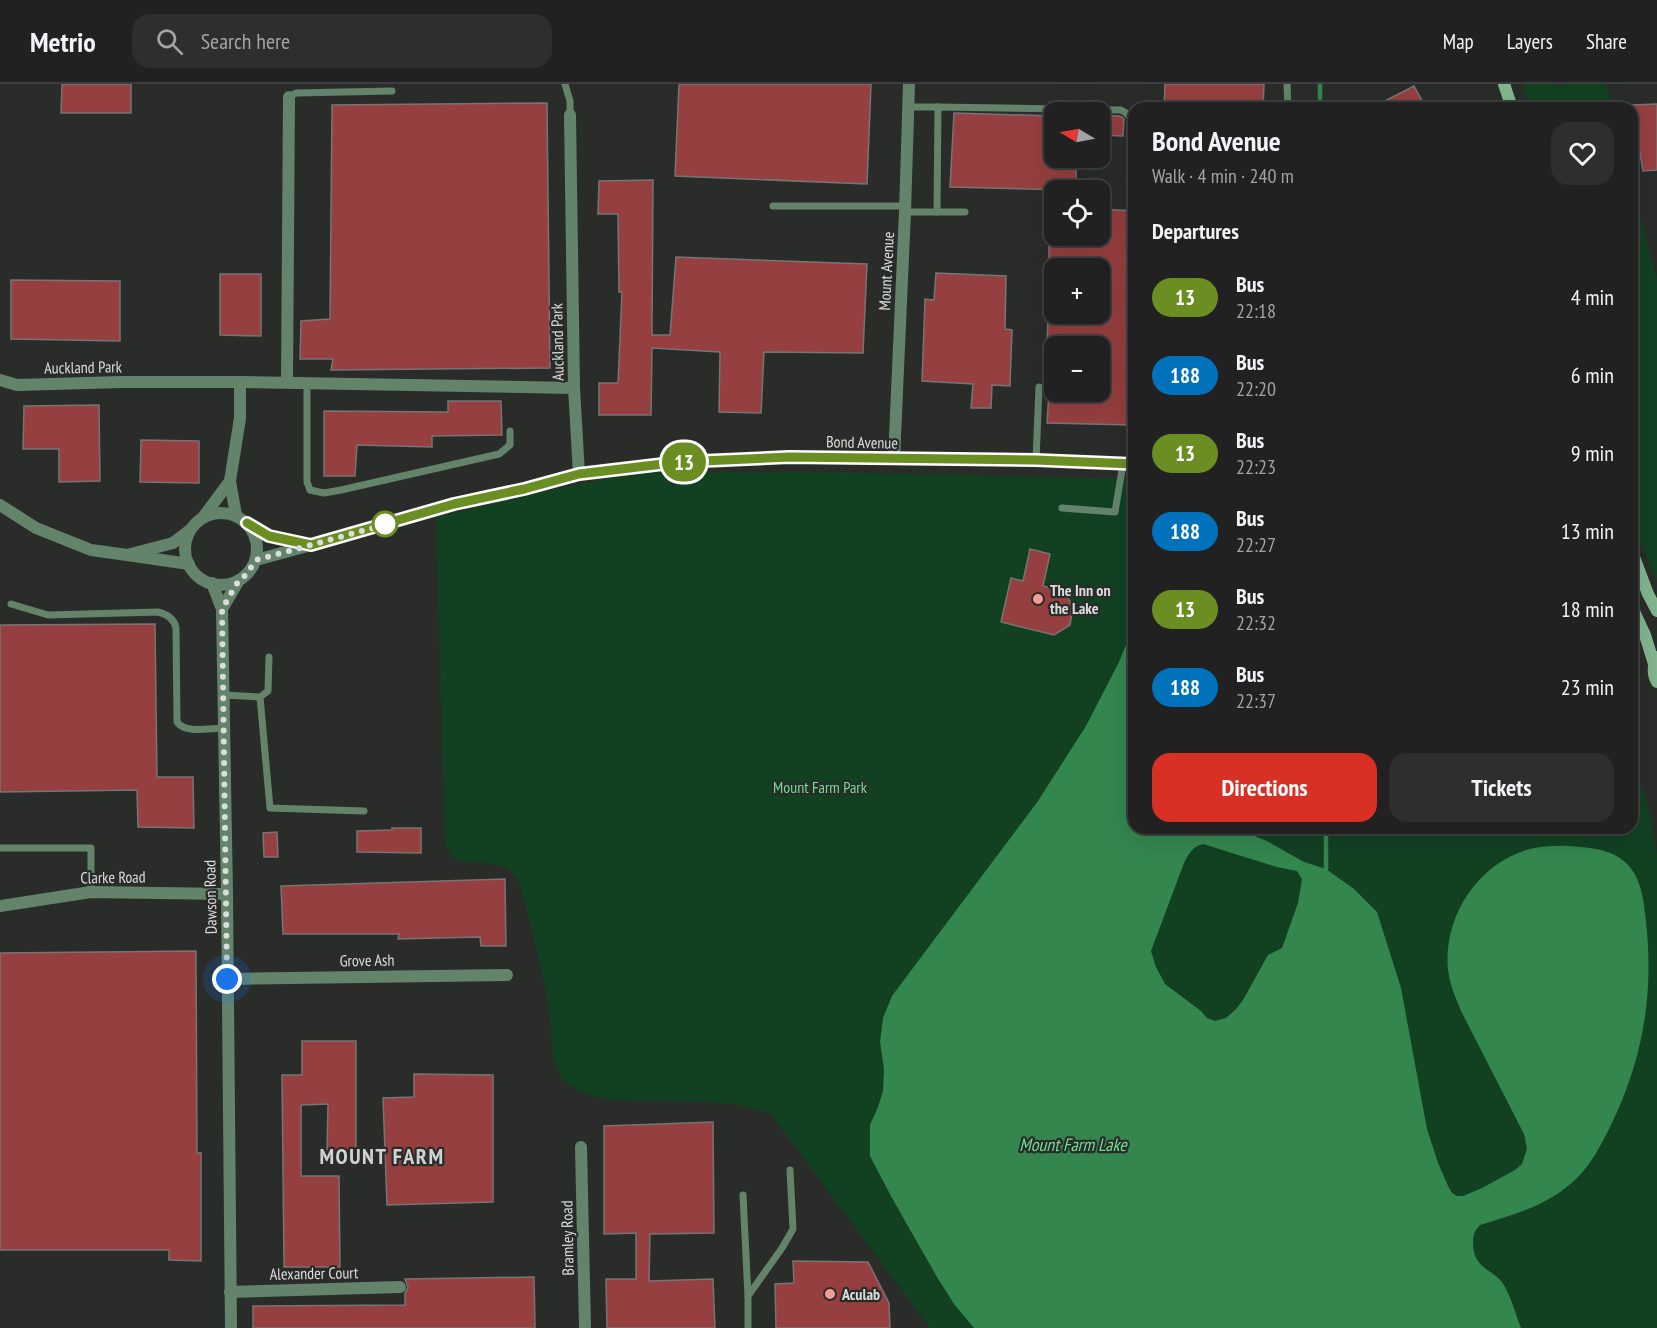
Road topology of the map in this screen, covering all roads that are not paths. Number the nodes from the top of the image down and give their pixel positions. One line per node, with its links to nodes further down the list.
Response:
1 (565, 84): 11 (lane)
2 (909, 84): 9 (street, Mount Avenue)
3 (1287, 84): 7 (lane)
4 (1504, 84): 8 (street)
5 (392, 91): 6 (lane)
6 (289, 97): 19 (street)
7 (1288, 102)
8 (1510, 102)
9 (908, 106): 10 (lane); 14 (street, Mount Avenue)
10 (938, 107): 12 (lane); 15 (lane)
11 (570, 115): 22 (street, Auckland Park)
12 (1128, 116)
13 (773, 206): 14 (lane)
14 (905, 209): 15 (lane); 24 (street, Mount Avenue)
15 (937, 212): 16 (lane)
16 (965, 212)
17 (0, 380): 18 (street, Auckland Park)
18 (240, 382): 19 (street, Auckland Park); 29 (street)
19 (287, 382): 20 (street, Auckland Park)
20 (308, 383): 22 (street, Auckland Park); 23 (lane)
21 (1039, 387): 25 (lane)
22 (574, 388): 28 (street)
23 (510, 431)
24 (894, 459): 25 (street, Bond Avenue); 28 (street, Bond Avenue)
25 (1036, 460): 26 (street, Bond Avenue)
26 (1128, 464)
27 (1128, 467): 31 (lane)
28 (579, 474): 36 (street, Bond Avenue)
29 (230, 481): 32 (street); 33 (street)
30 (0, 505): 37 (street)
31 (1062, 508)
32 (236, 515): 33 (street); 34 (street)
33 (203, 517): 35 (street)
34 (247, 523): 36 (street, Bond Avenue); 38 (street)
35 (190, 530): 37 (street); 39 (street)
36 (311, 545): 38 (street, Bond Avenue)
37 (127, 555): 39 (street)
38 (256, 560): 41 (street)
39 (189, 564): 42 (street)
40 (1638, 568): 45 (street)
41 (239, 580): 42 (street); 44 (street)
42 (212, 583): 44 (street, Dawson Road)
43 (11, 604): 52 (lane)
44 (222, 609): 50 (street, Dawson Road)
45 (1657, 611)
46 (1638, 620): 48 (street)
47 (269, 657): 51 (lane)
48 (1655, 660): 49 (street)
49 (1657, 682)
50 (224, 695): 51 (lane); 52 (street, Dawson Road)
51 (260, 697): 53 (lane)
52 (224, 728): 56 (street, Dawson Road)
53 (364, 811)
54 (0, 848): 55 (lane)
55 (91, 892): 56 (street, Clarke Road); 57 (street, Clarke Road)
56 (227, 894): 59 (street, Dawson Road)
57 (0, 906)
58 (507, 975): 59 (street, Grove Ash)
59 (227, 979): 64 (street, Dawson Road)
60 (581, 1147): 67 (street, Bramley Road)
61 (790, 1170): 65 (lane)
62 (743, 1195): 65 (lane)
63 (400, 1287): 64 (street, Alexander Court)
64 (230, 1292): 66 (street, Dawson Road)
65 (748, 1296): 68 (lane)
66 (231, 1328)
67 (585, 1328)
68 (748, 1328)

